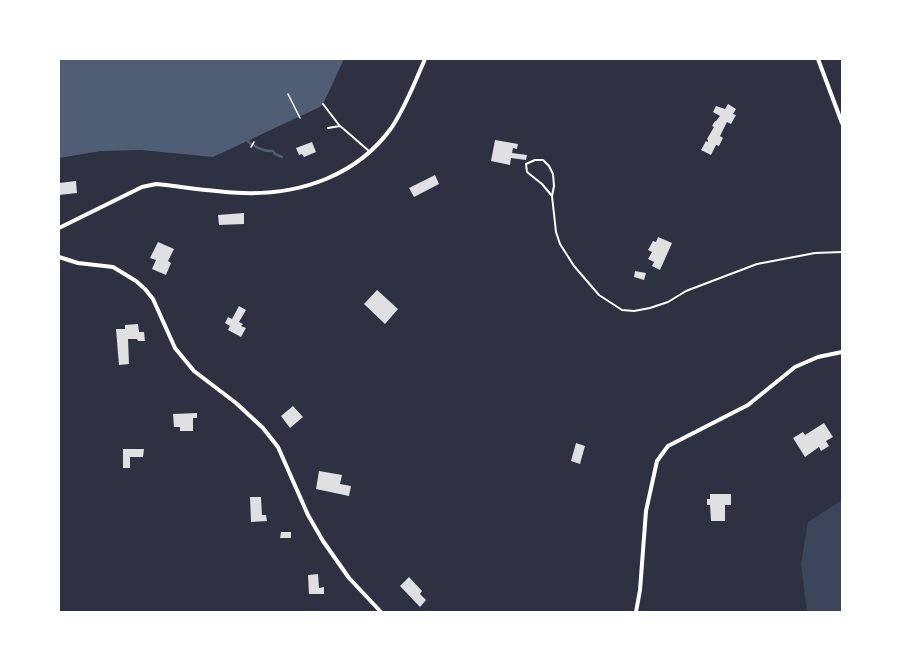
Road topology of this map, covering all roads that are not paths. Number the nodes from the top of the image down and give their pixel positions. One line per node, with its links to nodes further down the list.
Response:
1 (425, 59): 7 (street)
2 (818, 59): 4 (street)
3 (323, 104): 5 (lane)
4 (842, 123)
5 (340, 126): 6 (lane); 7 (lane)
6 (328, 128)
7 (370, 152): 9 (street)
8 (552, 196): 8 (lane); 10 (lane)
9 (59, 228)
10 (842, 252)
11 (59, 257): 13 (street)
12 (842, 352): 14 (street)
13 (381, 612)
14 (636, 612)

